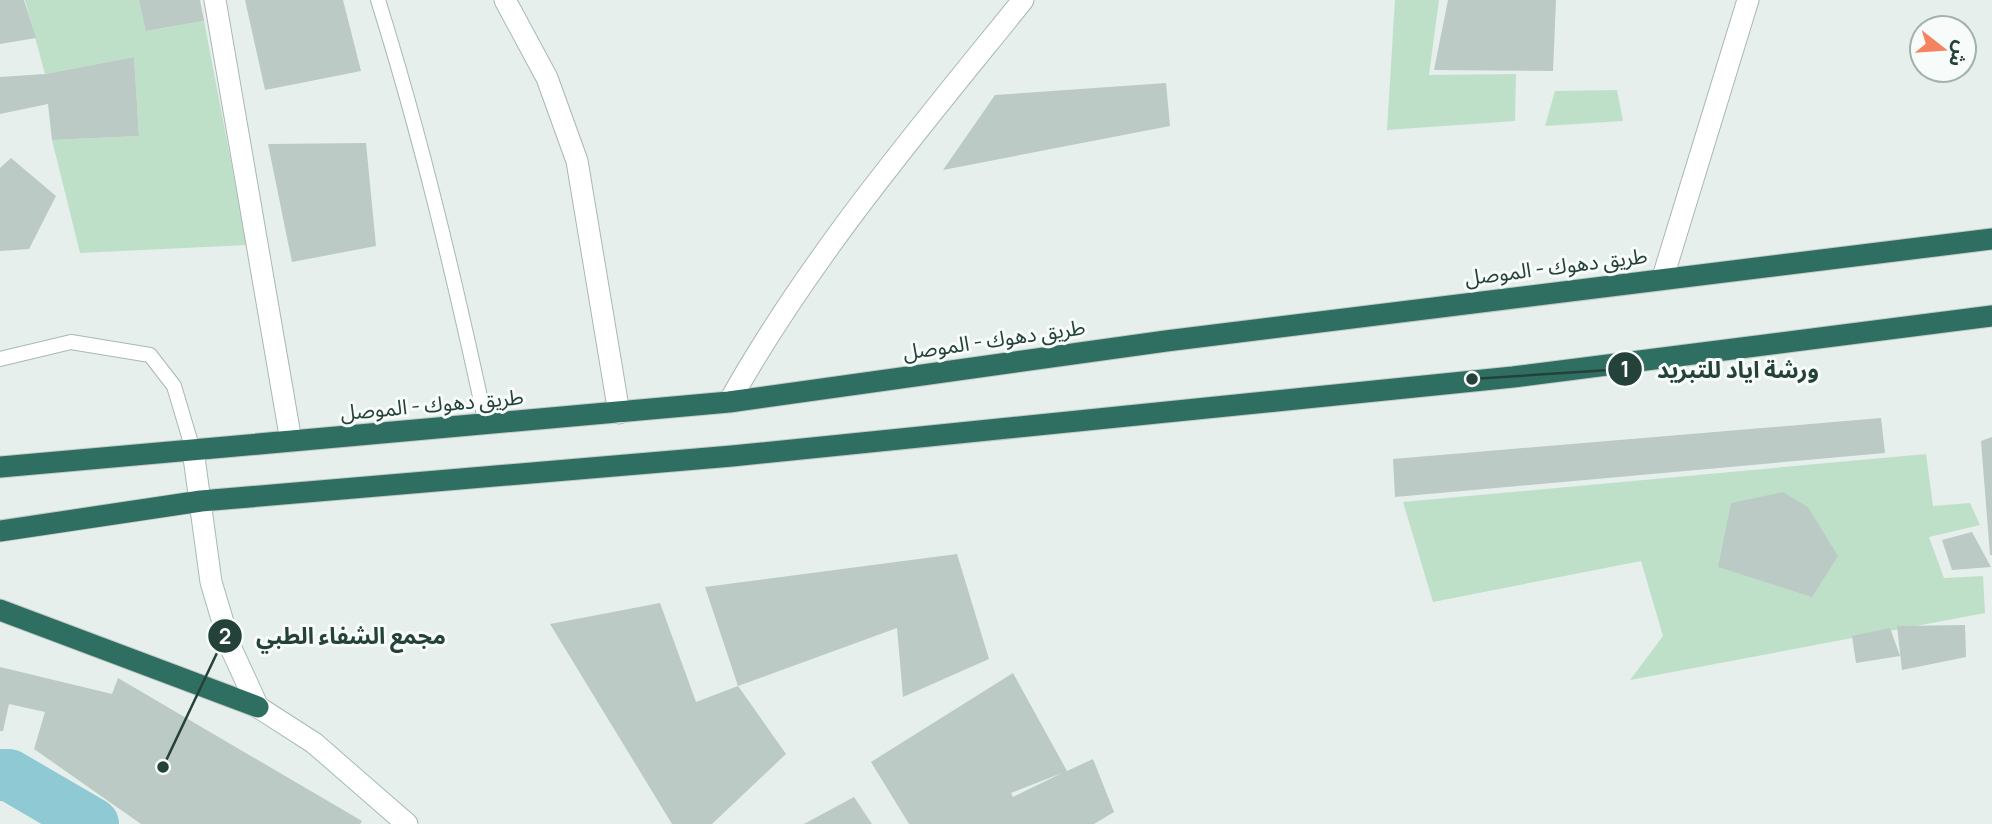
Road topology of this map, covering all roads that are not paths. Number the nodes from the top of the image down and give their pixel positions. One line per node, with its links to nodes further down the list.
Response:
1 (215, 0): 13 (street)
2 (379, 0): 12 (lane)
3 (505, 0): 11 (street)
4 (1023, 0): 10 (street)
5 (1748, 0): 7 (street)
6 (1992, 239): 7 (highway, طريق دهوك - الموصل)
7 (1663, 277): 10 (highway, طريق دهوك - الموصل)
8 (1992, 316): 16 (highway)
9 (0, 359): 14 (lane)
10 (729, 402): 11 (highway, طريق دهوك - الموصل)
11 (618, 413): 12 (highway, طريق دهوك - الموصل)
12 (485, 424): 13 (highway, طريق دهوك - الموصل)
13 (291, 441): 14 (highway, طريق دهوك - الموصل)
14 (193, 450): 15 (highway, طريق دهوك - الموصل); 16 (street)
15 (0, 467)
16 (201, 501): 17 (highway); 19 (street)
17 (0, 531)
18 (0, 610): 19 (highway)
19 (258, 707): 20 (street)
20 (407, 824)

